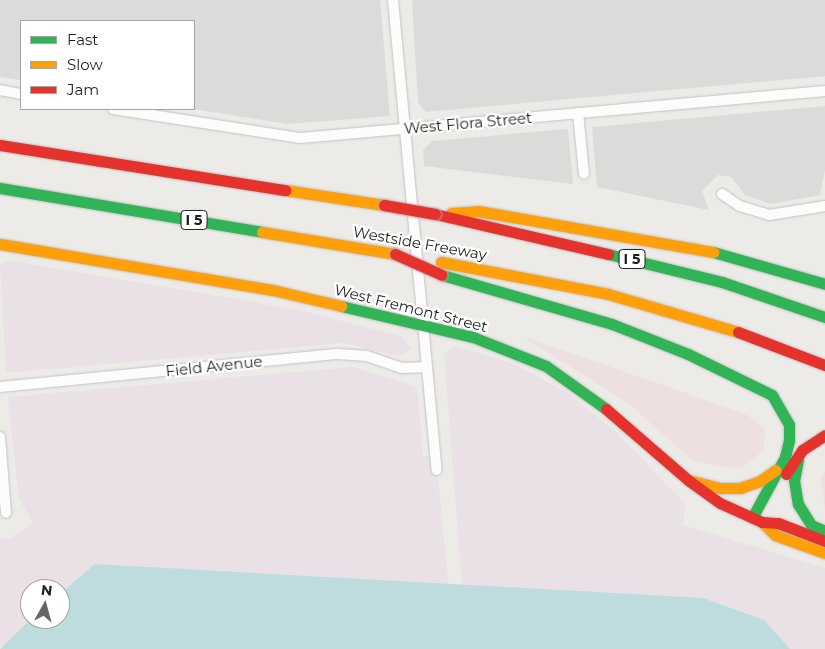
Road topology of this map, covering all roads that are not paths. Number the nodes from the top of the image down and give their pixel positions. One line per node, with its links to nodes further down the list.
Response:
1 (393, 0): 7 (street)
2 (0, 90): 4 (street)
3 (825, 91): 6 (street, West Flora Street)
4 (20, 94)
5 (119, 110): 7 (street, West Flora Street)
6 (578, 113): 7 (street, West Flora Street); 9 (street)
7 (404, 129): 18 (street)
8 (0, 145): 13 (main road, Westside Freeway / I 5, bridge)
9 (584, 174)
10 (0, 188): 15 (main road, Westside Freeway / I 5)
11 (722, 194): 12 (street)
12 (825, 206)
13 (435, 214): 16 (main road); 17 (main road, Westside Freeway / I 5)
14 (0, 244): 18 (main road, West Fremont Street)
15 (392, 253): 19 (main road, Westside Freeway / I 5, bridge); 25 (main road, bridge)
16 (825, 284)
17 (825, 316)
18 (422, 326): 20 (street); 27 (main road, West Fremont Street)
19 (825, 365)
20 (425, 367): 21 (street, Field Avenue); 26 (street)
21 (0, 386)
22 (825, 435): 24 (main road)
23 (0, 437): 28 (street)
24 (802, 450): 29 (main road); 30 (main road)
25 (777, 469): 27 (main road); 29 (main road)
26 (436, 470)
27 (688, 480): 29 (main road, West Fremont Street)
28 (6, 512)
29 (757, 520): 31 (main road, West Fremont Street); 32 (main road, West Fremont Street)
30 (825, 531)
31 (825, 540)
32 (825, 553)

